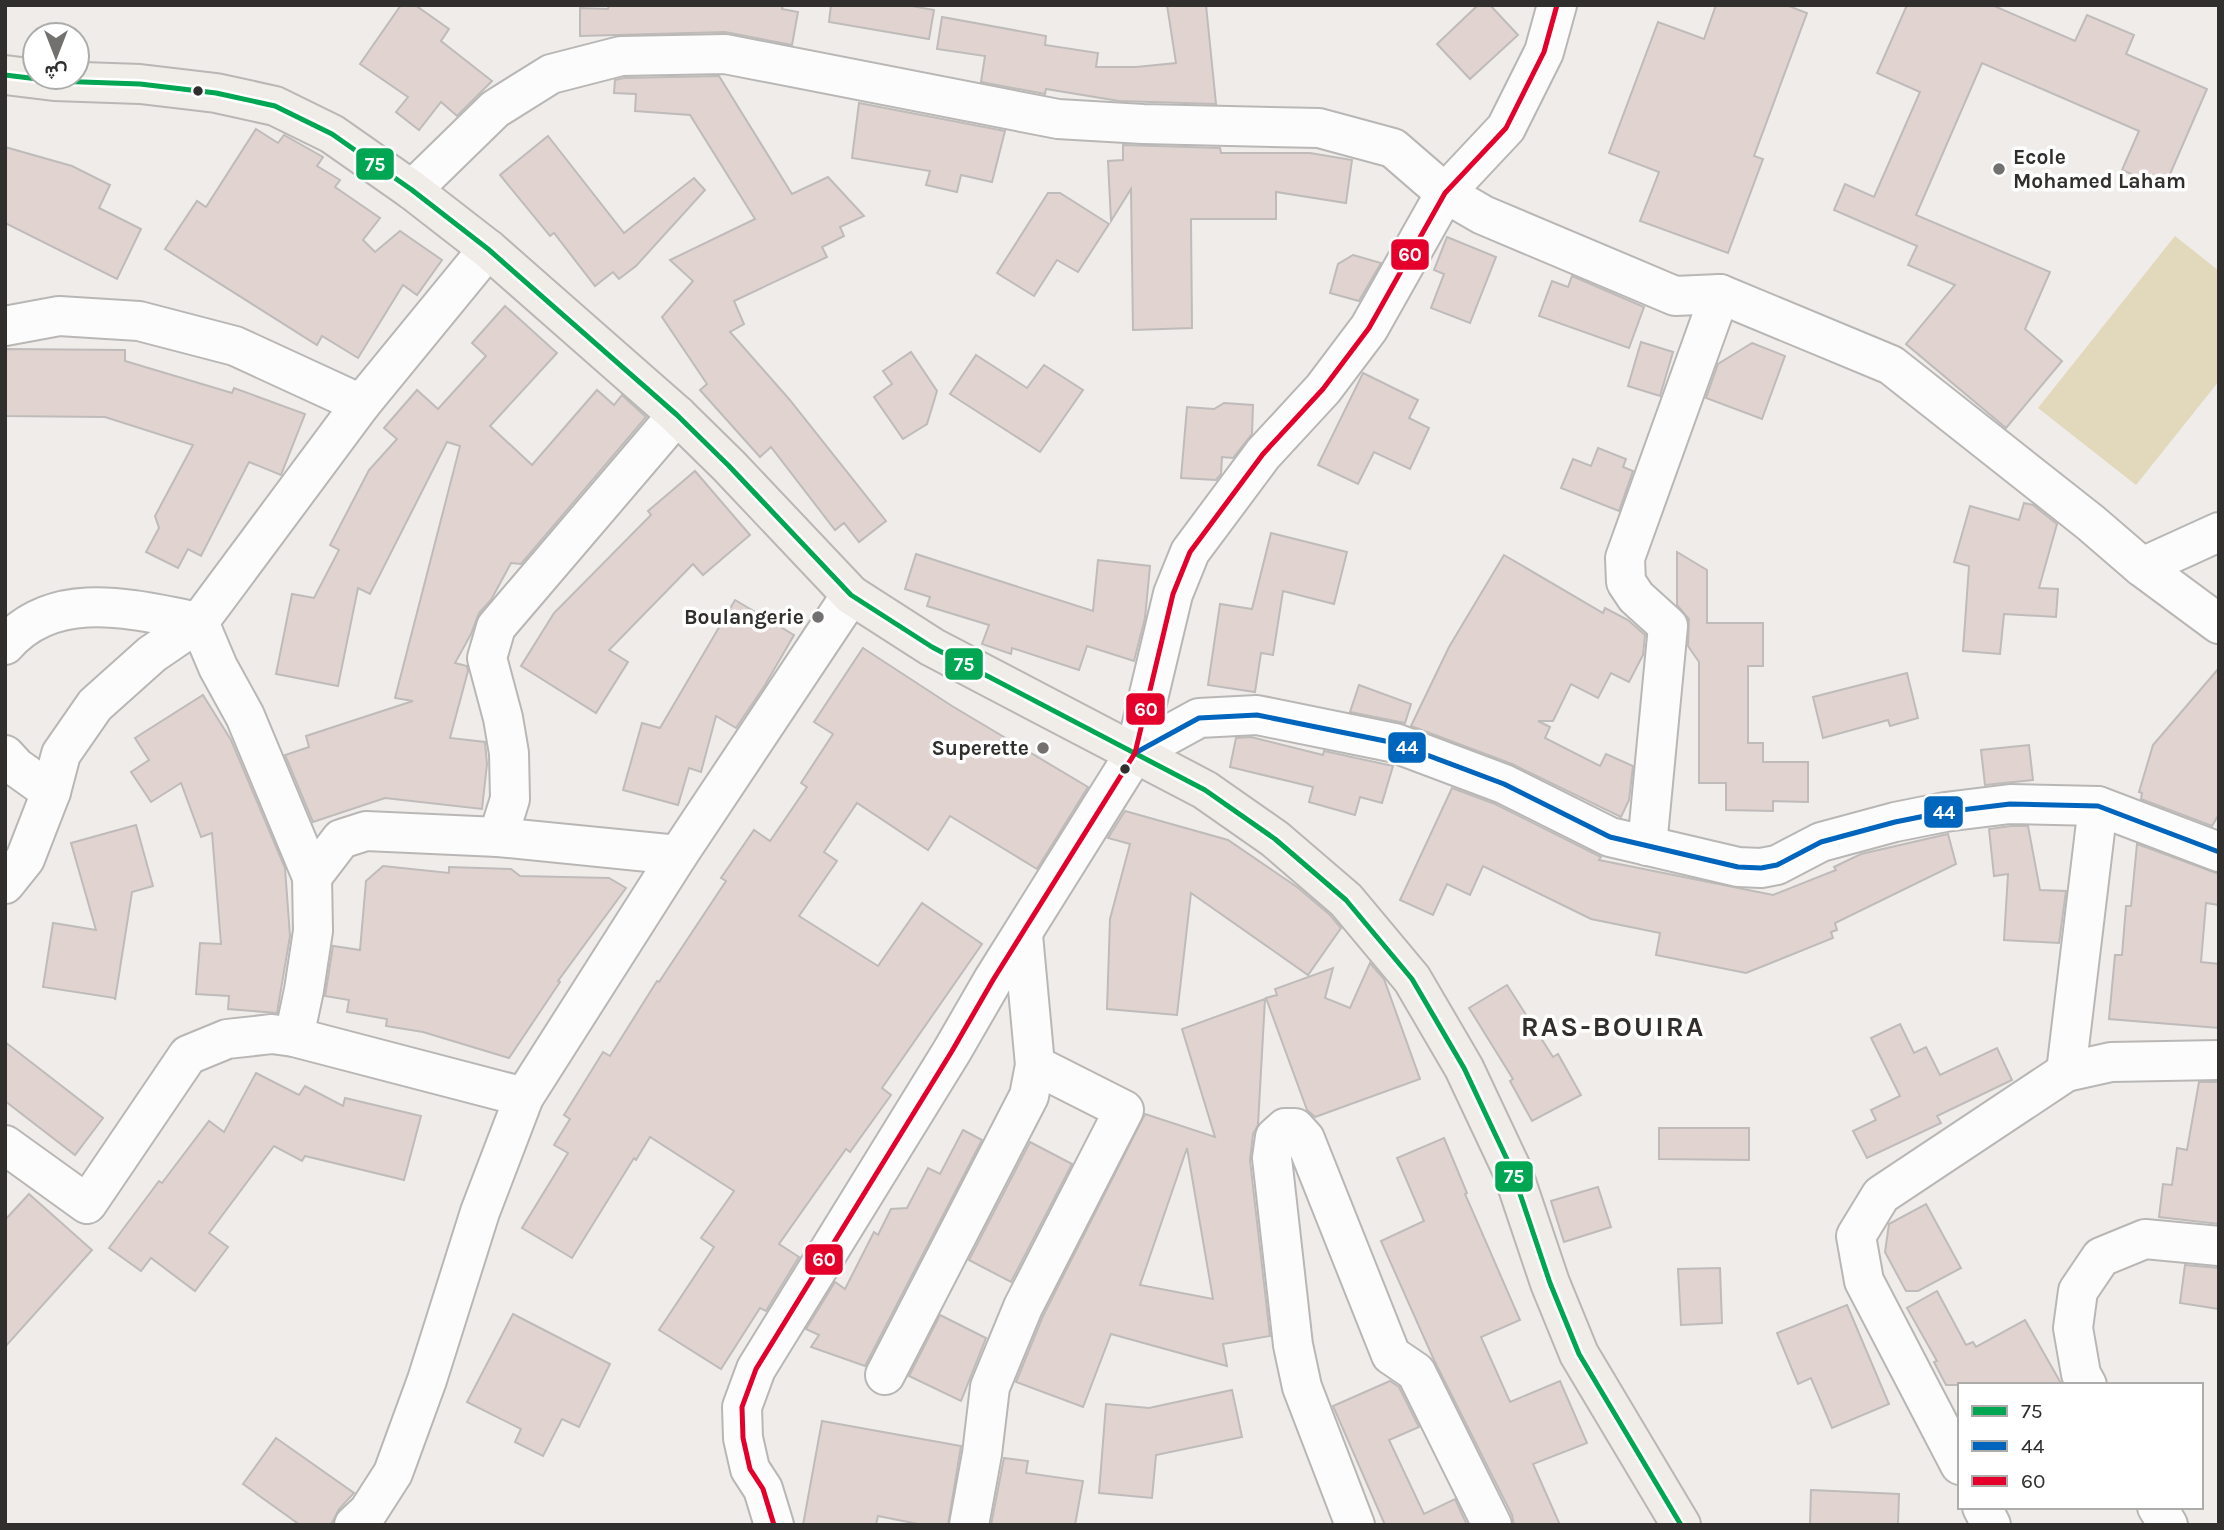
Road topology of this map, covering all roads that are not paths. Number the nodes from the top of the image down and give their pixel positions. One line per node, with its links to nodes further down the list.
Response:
1 (1557, 5): 4 (street)
2 (5, 75): 3 (street)
3 (412, 190): 4 (street); 5 (street)
4 (1445, 193): 6 (street); 16 (street)
5 (488, 249): 8 (street); 9 (street)
6 (1720, 295): 11 (street); 21 (street)
7 (5, 326): 8 (street)
8 (362, 404): 13 (street)
9 (677, 415): 12 (street); 20 (street)
10 (2219, 532): 11 (street)
11 (2142, 567): 14 (street)
12 (851, 595): 16 (street); 23 (street)
13 (199, 622): 15 (street); 18 (street); 24 (street)
14 (2219, 624)
15 (5, 645)
16 (1135, 753): 21 (street); 26 (street); 44 (street)
17 (5, 755): 18 (street)
18 (51, 792): 25 (street)
19 (2098, 806): 21 (street); 22 (street); 30 (street)
20 (498, 837): 23 (street); 24 (street)
21 (1647, 846)
22 (2219, 852)
23 (678, 855): 31 (street)
24 (312, 877): 27 (street)
25 (5, 884)
26 (1023, 935): 29 (street); 40 (street)
27 (293, 1037): 31 (street); 32 (street)
28 (2219, 1060): 30 (street)
29 (1035, 1065): 34 (street); 41 (street)
30 (2066, 1072): 36 (street)
31 (524, 1097): 39 (street)
32 (5, 1144)
33 (2219, 1246): 35 (street)
34 (885, 1375)
35 (2086, 1383)
36 (1958, 1461)
37 (1983, 1509): 45 (street)
38 (2159, 1509): 46 (street)
39 (354, 1525)
40 (774, 1525)
41 (969, 1525)
42 (1355, 1525): 43 (street)
43 (1492, 1525)
44 (1681, 1525)
45 (1991, 1525)
46 (2168, 1525)

